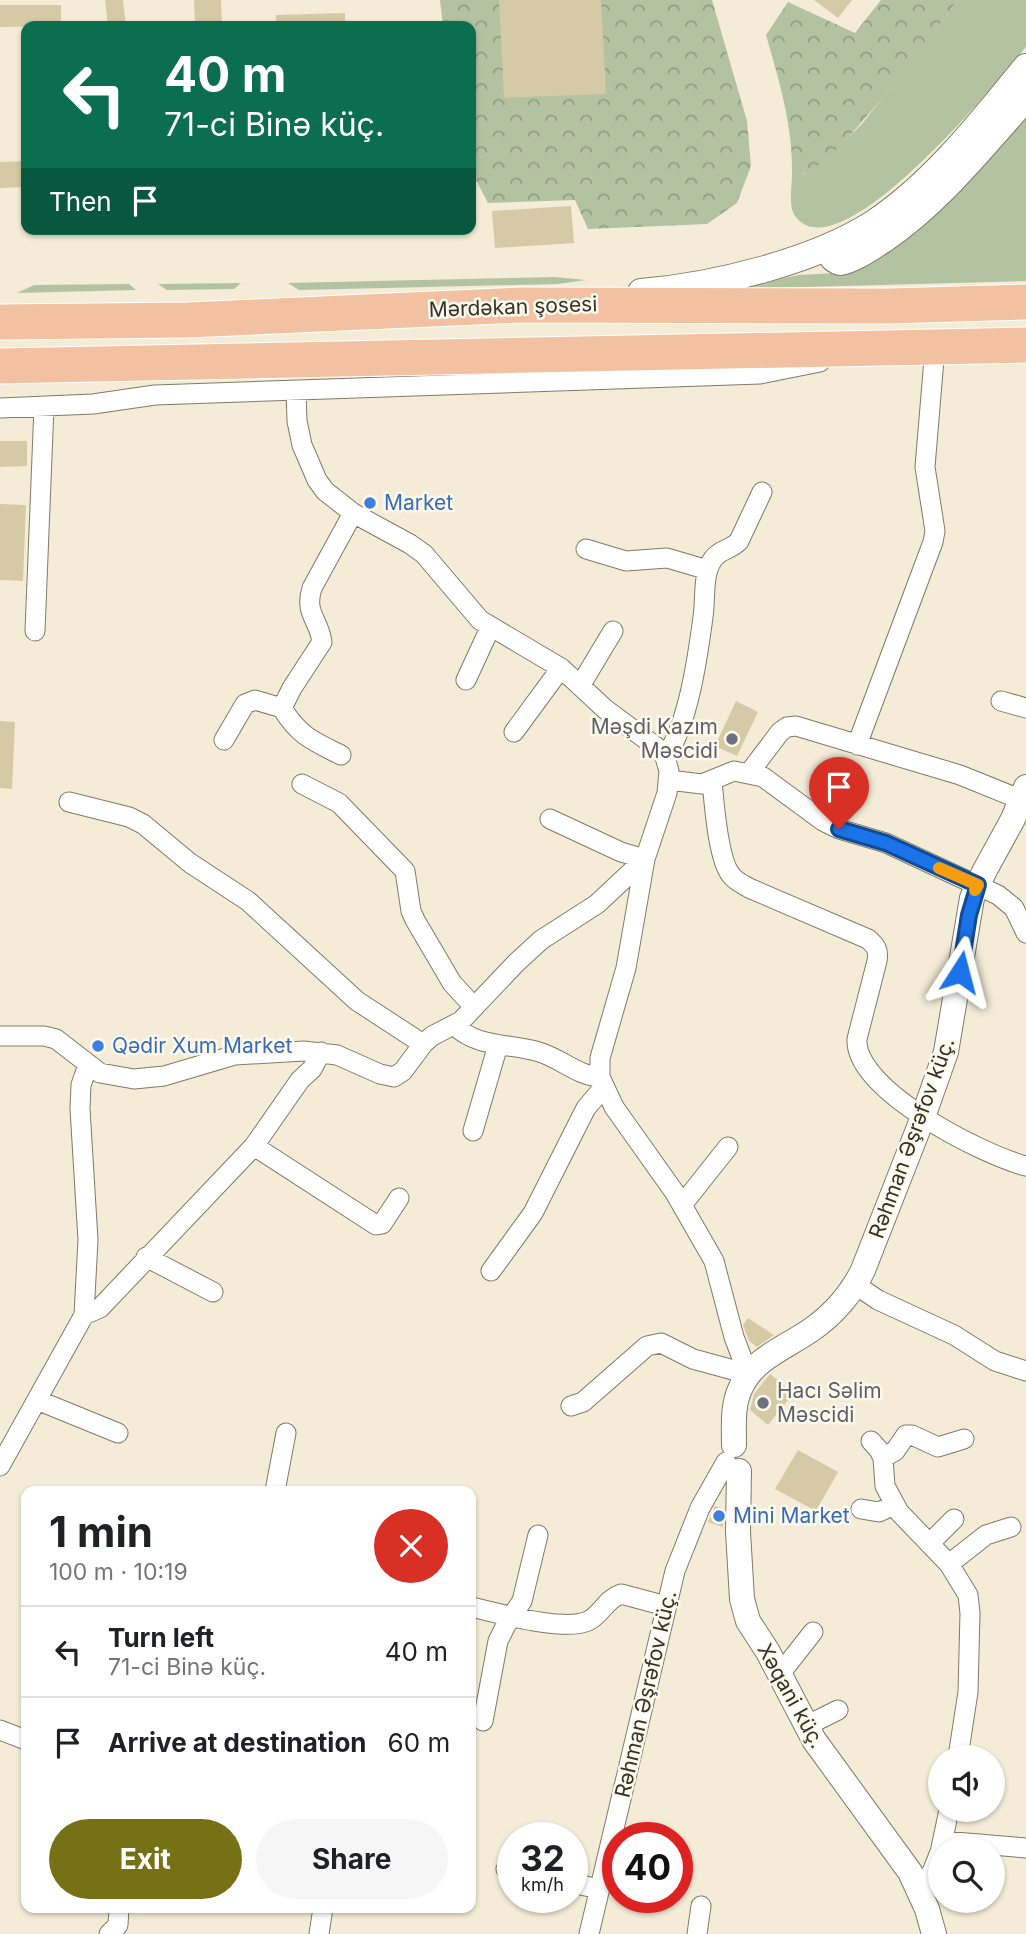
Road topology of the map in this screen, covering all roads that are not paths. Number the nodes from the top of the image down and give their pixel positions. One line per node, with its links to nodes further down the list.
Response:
1 (1026, 67): 3 (main road)
2 (1026, 98): 3 (main road)
3 (842, 241): 5 (main road)
4 (1026, 302): 5 (highway, Mərdəkan şosesi)
5 (521, 305): 6 (highway, Mərdəkan şosesi)
6 (0, 322)
7 (1026, 345): 8 (highway)
8 (935, 347): 9 (highway); 29 (street)
9 (886, 349): 10 (highway); 11 (street)
10 (0, 366)
11 (296, 391): 12 (street); 15 (street)
12 (44, 407): 13 (street); 19 (street)
13 (0, 408)
14 (762, 492): 17 (street)
15 (352, 513): 18 (street); 25 (street)
16 (586, 550): 17 (street)
17 (708, 570): 31 (street)
18 (490, 628): 21 (street); 22 (street)
19 (35, 631)
20 (613, 631): 23 (street)
21 (561, 668): 23 (street); 27 (street)
22 (466, 680)
23 (580, 686): 31 (street)
24 (1001, 701): 26 (street)
25 (282, 708): 28 (street); 30 (street)
26 (1026, 708)
27 (514, 732)
28 (224, 740)
29 (858, 745): 32 (street); 36 (street)
30 (341, 755)
31 (665, 757): 33 (street)
32 (749, 773): 34 (street); 40 (street)
33 (669, 780): 34 (street); 39 (street)
34 (712, 781): 50 (street)
35 (302, 784): 42 (street)
36 (1024, 793): 40 (street, Rəhman Əşrəfov küç.)
37 (69, 802): 45 (street)
38 (550, 818): 39 (street)
39 (645, 859): 42 (street); 49 (street)
40 (978, 885): 41 (street); 50 (street, Rəhman Əşrəfov küç.)
41 (1026, 933)
42 (474, 1007): 43 (street)
43 (454, 1026): 45 (street); 46 (street)
44 (0, 1036): 48 (street)
45 (423, 1044): 47 (street)
46 (498, 1045): 49 (street); 51 (street)
47 (321, 1052): 48 (street); 52 (street)
48 (88, 1065): 61 (street)
49 (602, 1082): 56 (street); 58 (street)
50 (923, 1117): 54 (street); 59 (street, Rəhman Əşrəfov küç.)
51 (473, 1130)
52 (254, 1146): 55 (street); 57 (street)
53 (728, 1147): 56 (street)
54 (1026, 1166)
55 (399, 1198)
56 (682, 1205): 63 (street)
57 (146, 1257): 60 (street); 61 (street)
58 (491, 1271)
59 (856, 1285): 62 (street); 63 (street, Rəhman Əşrəfov küç.)
60 (213, 1292)
61 (84, 1315): 64 (street)
62 (1026, 1371)
63 (748, 1374): 65 (street); 71 (street, Rəhman Əşrəfov küç.)
64 (37, 1401): 66 (street); 72 (street)
65 (571, 1406)
66 (118, 1433)
67 (286, 1433): 73 (street)
68 (964, 1439): 70 (street)
69 (871, 1441): 70 (street)
70 (883, 1458): 74 (street)
71 (733, 1459): 81 (street, Rəhman Əşrəfov küç.); 85 (street, Xəqani küç.)
72 (0, 1466)
73 (276, 1486)
74 (894, 1505): 75 (street); 79 (street)
75 (861, 1509)
76 (954, 1519): 79 (street)
77 (1011, 1527): 80 (street)
78 (538, 1535): 83 (street)
79 (930, 1543): 80 (street)
80 (949, 1564): 91 (street)
81 (666, 1606): 83 (street); 96 (street, Rəhman Əşrəfov küç.)
82 (476, 1608): 83 (street)
83 (512, 1616): 87 (street)
84 (813, 1632): 85 (street)
85 (780, 1674): 88 (street, Xəqani küç.)
86 (838, 1710): 88 (street)
87 (483, 1721)
88 (806, 1726): 97 (street, Xəqani küç.)
89 (0, 1730): 90 (street)
90 (21, 1738)
91 (960, 1745)
92 (1005, 1848): 93 (street)
93 (1026, 1848)
94 (928, 1877): 97 (street)
95 (588, 1887): 96 (street)
96 (599, 1889): 101 (street, Rəhman Əşrəfov küç.)
97 (919, 1889): 103 (street, Xəqani küç.)
98 (701, 1906): 102 (street)
99 (322, 1913): 100 (street)
100 (319, 1934)
101 (589, 1934)
102 (697, 1934)
103 (934, 1934)

